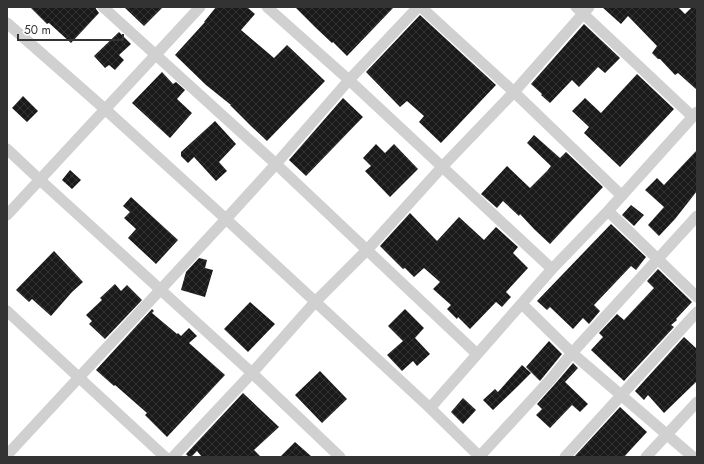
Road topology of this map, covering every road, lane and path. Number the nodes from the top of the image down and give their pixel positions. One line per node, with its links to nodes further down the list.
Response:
1 (103, 7): 8 (street)
2 (200, 7): 8 (street)
3 (267, 7): 9 (street)
4 (418, 7): 9 (street)
5 (421, 7): 10 (street)
6 (583, 9): 10 (street); 12 (street)
7 (7, 24): 11 (street)
8 (155, 55): 11 (street); 14 (street)
9 (349, 80): 14 (street); 15 (street)
10 (514, 92): 15 (street); 17 (street)
11 (106, 110): 16 (street); 21 (street)
12 (695, 114): 17 (street)
13 (7, 149): 16 (street)
14 (276, 164): 21 (street); 22 (street)
15 (442, 167): 22 (street); 24 (street)
16 (40, 180): 19 (street); 25 (street)
17 (622, 196): 18 (street)
18 (608, 211): 23 (street); 24 (street)
19 (7, 215)
20 (697, 216): 23 (street)
21 (226, 219): 25 (street); 27 (street)
22 (367, 250): 27 (street); 32 (street)
23 (657, 259): 26 (street); 31 (street)
24 (552, 269): 28 (street)
25 (161, 290): 33 (street); 34 (street)
26 (697, 296)
27 (315, 302): 33 (street); 37 (street)
28 (522, 304): 31 (street); 32 (street)
29 (7, 311): 34 (street)
30 (697, 312): 35 (street)
31 (572, 353): 35 (street); 43 (street)
32 (477, 354): 37 (street)
33 (252, 373): 41 (street); 42 (street)
34 (79, 377): 39 (street); 40 (street)
35 (622, 396): 38 (street); 44 (street)
36 (697, 402): 38 (street)
37 (430, 408): 43 (street)
38 (667, 435): 45 (street); 46 (street)
39 (8, 455)
40 (165, 457)
41 (173, 457)
42 (340, 457)
43 (480, 457)
44 (565, 457)
45 (646, 457)
46 (692, 457)

